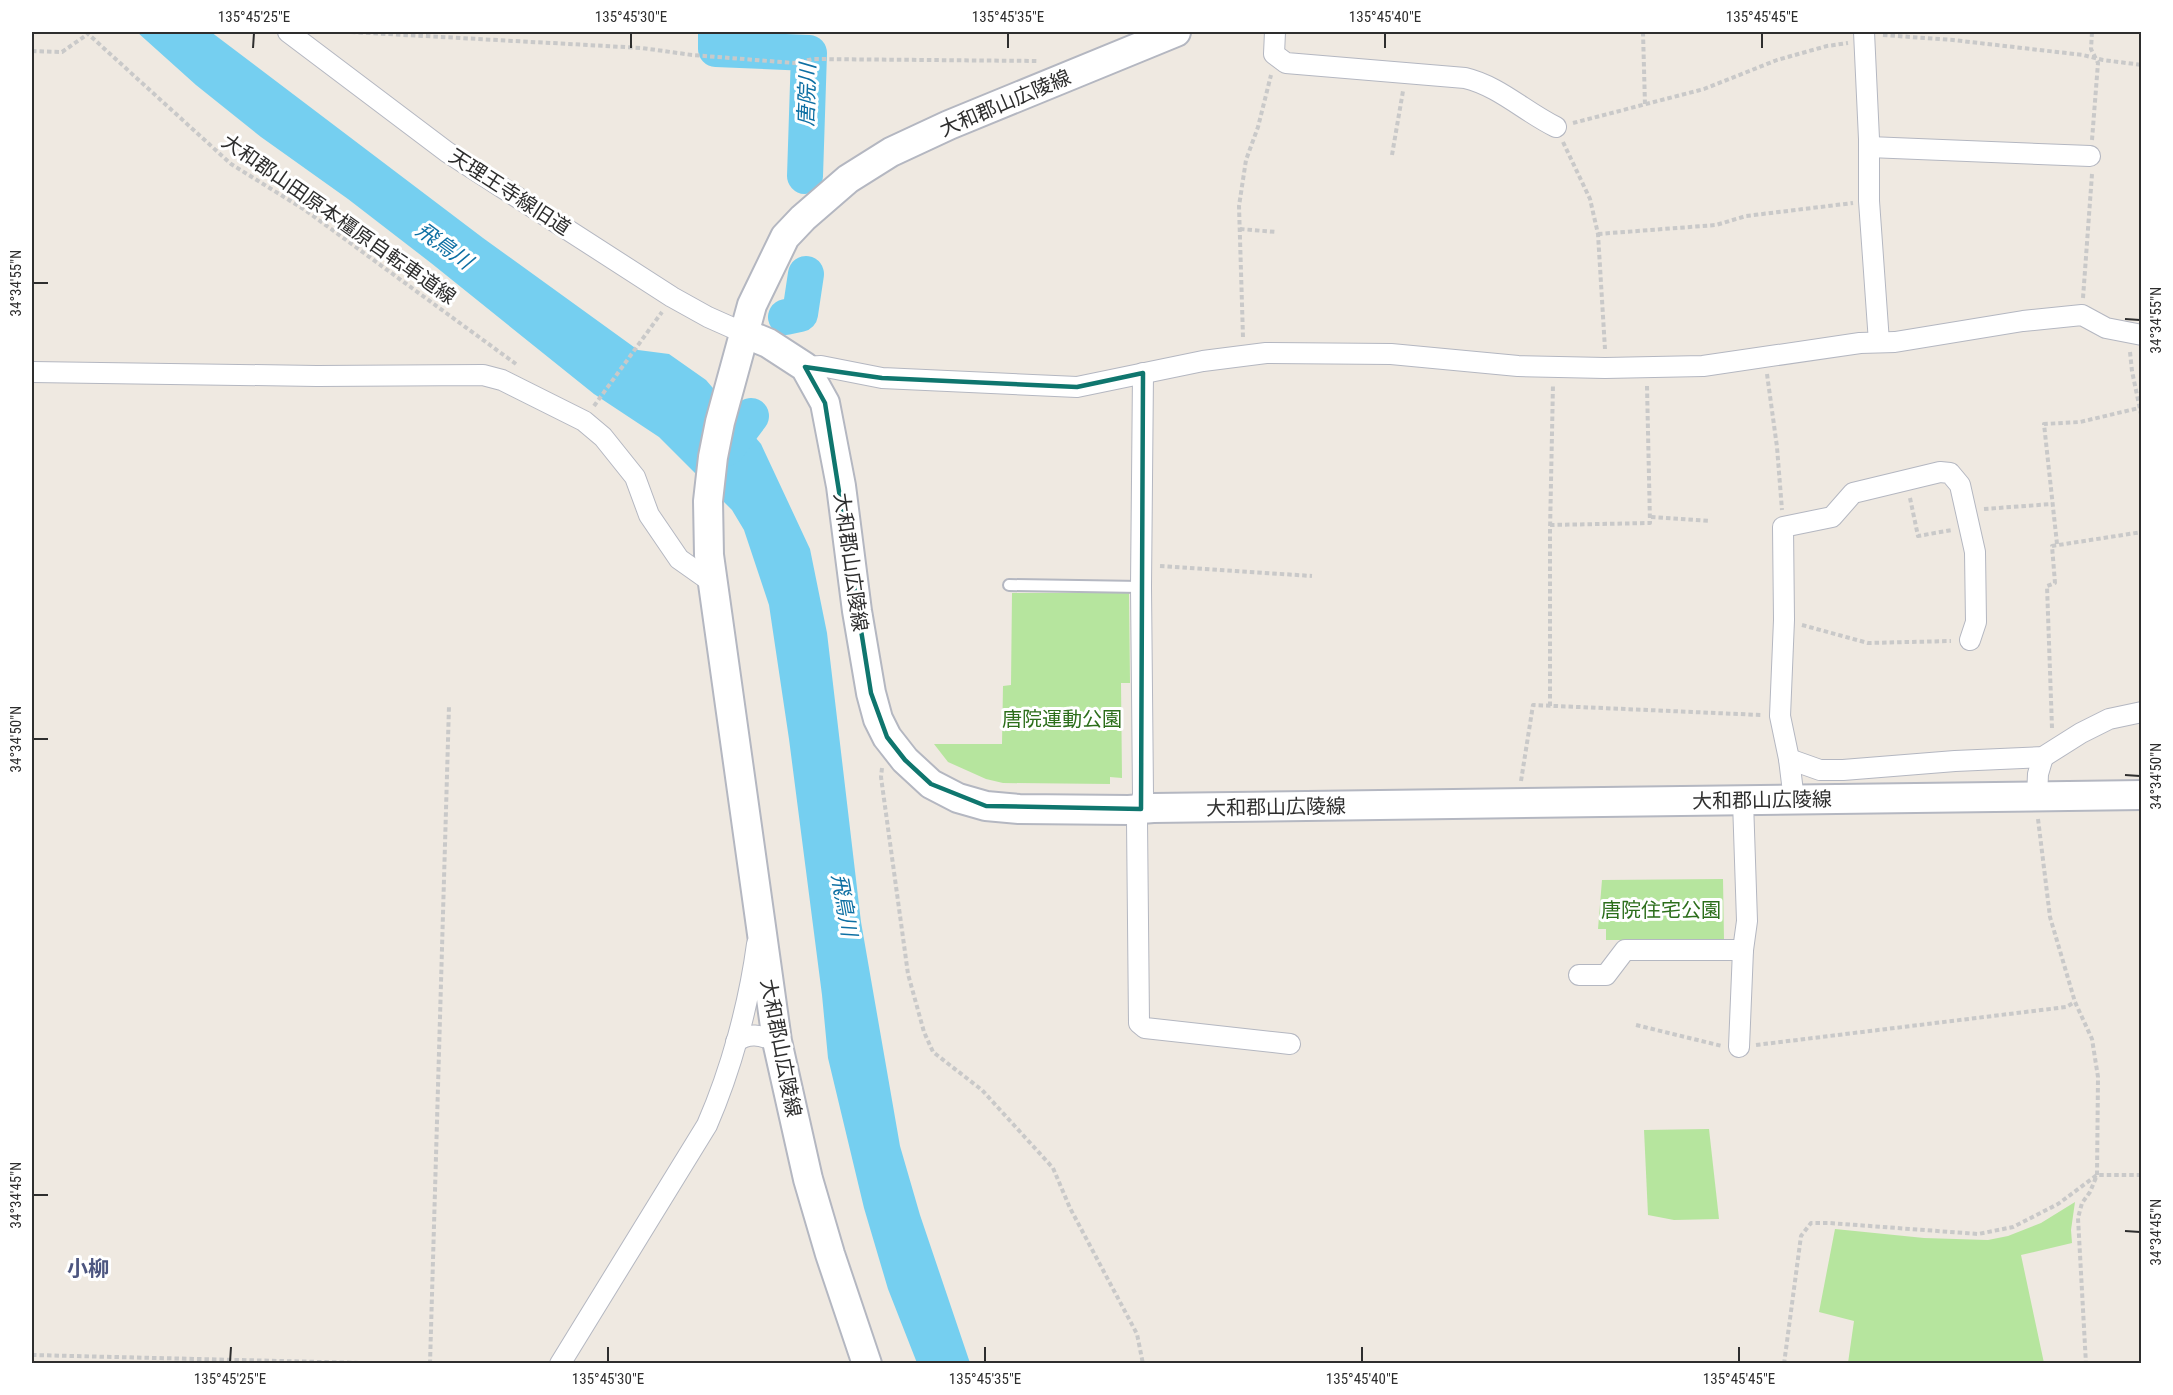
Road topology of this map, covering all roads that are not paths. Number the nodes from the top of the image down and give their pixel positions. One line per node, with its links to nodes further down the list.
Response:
1 (288, 32): 8 (street, 天理王寺線旧道)
2 (1176, 32): 8 (main road, 大和郡山広陵線)
3 (1275, 32): 5 (street)
4 (1865, 34): 6 (street)
5 (1556, 127)
6 (1869, 147): 7 (street); 10 (street)
7 (2090, 156)
8 (744, 333): 11 (main road, 大和郡山広陵線); 14 (main road, 大和郡山広陵線)
9 (2135, 334): 10 (street)
10 (1879, 342): 13 (street)
11 (805, 367): 13 (street); 25 (main road, 大和郡山広陵線)
12 (32, 372): 14 (street)
13 (1143, 373): 16 (street)
14 (713, 583): 26 (main road, 大和郡山広陵線)
15 (1008, 585): 16 (lane)
16 (1141, 587): 25 (street)
17 (1970, 640): 20 (street)
18 (2142, 712): 19 (street)
19 (2048, 754): 20 (street); 22 (street)
20 (1789, 759): 23 (street)
21 (2142, 795): 22 (main road, 大和郡山広陵線)
22 (2037, 797): 23 (main road, 大和郡山広陵線)
23 (1794, 800): 24 (main road, 大和郡山広陵線)
24 (1743, 801): 25 (main road, 大和郡山広陵線); 27 (street)
25 (1141, 809): 31 (street)
26 (760, 926): 29 (main road, 大和郡山広陵線); 30 (street)
27 (1743, 950): 28 (street); 32 (street)
28 (1579, 975)
29 (777, 1041): 30 (street); 34 (main road, 大和郡山広陵線)
30 (736, 1042): 33 (street)
31 (1290, 1044)
32 (1739, 1047)
33 (560, 1364)
34 (867, 1364)

